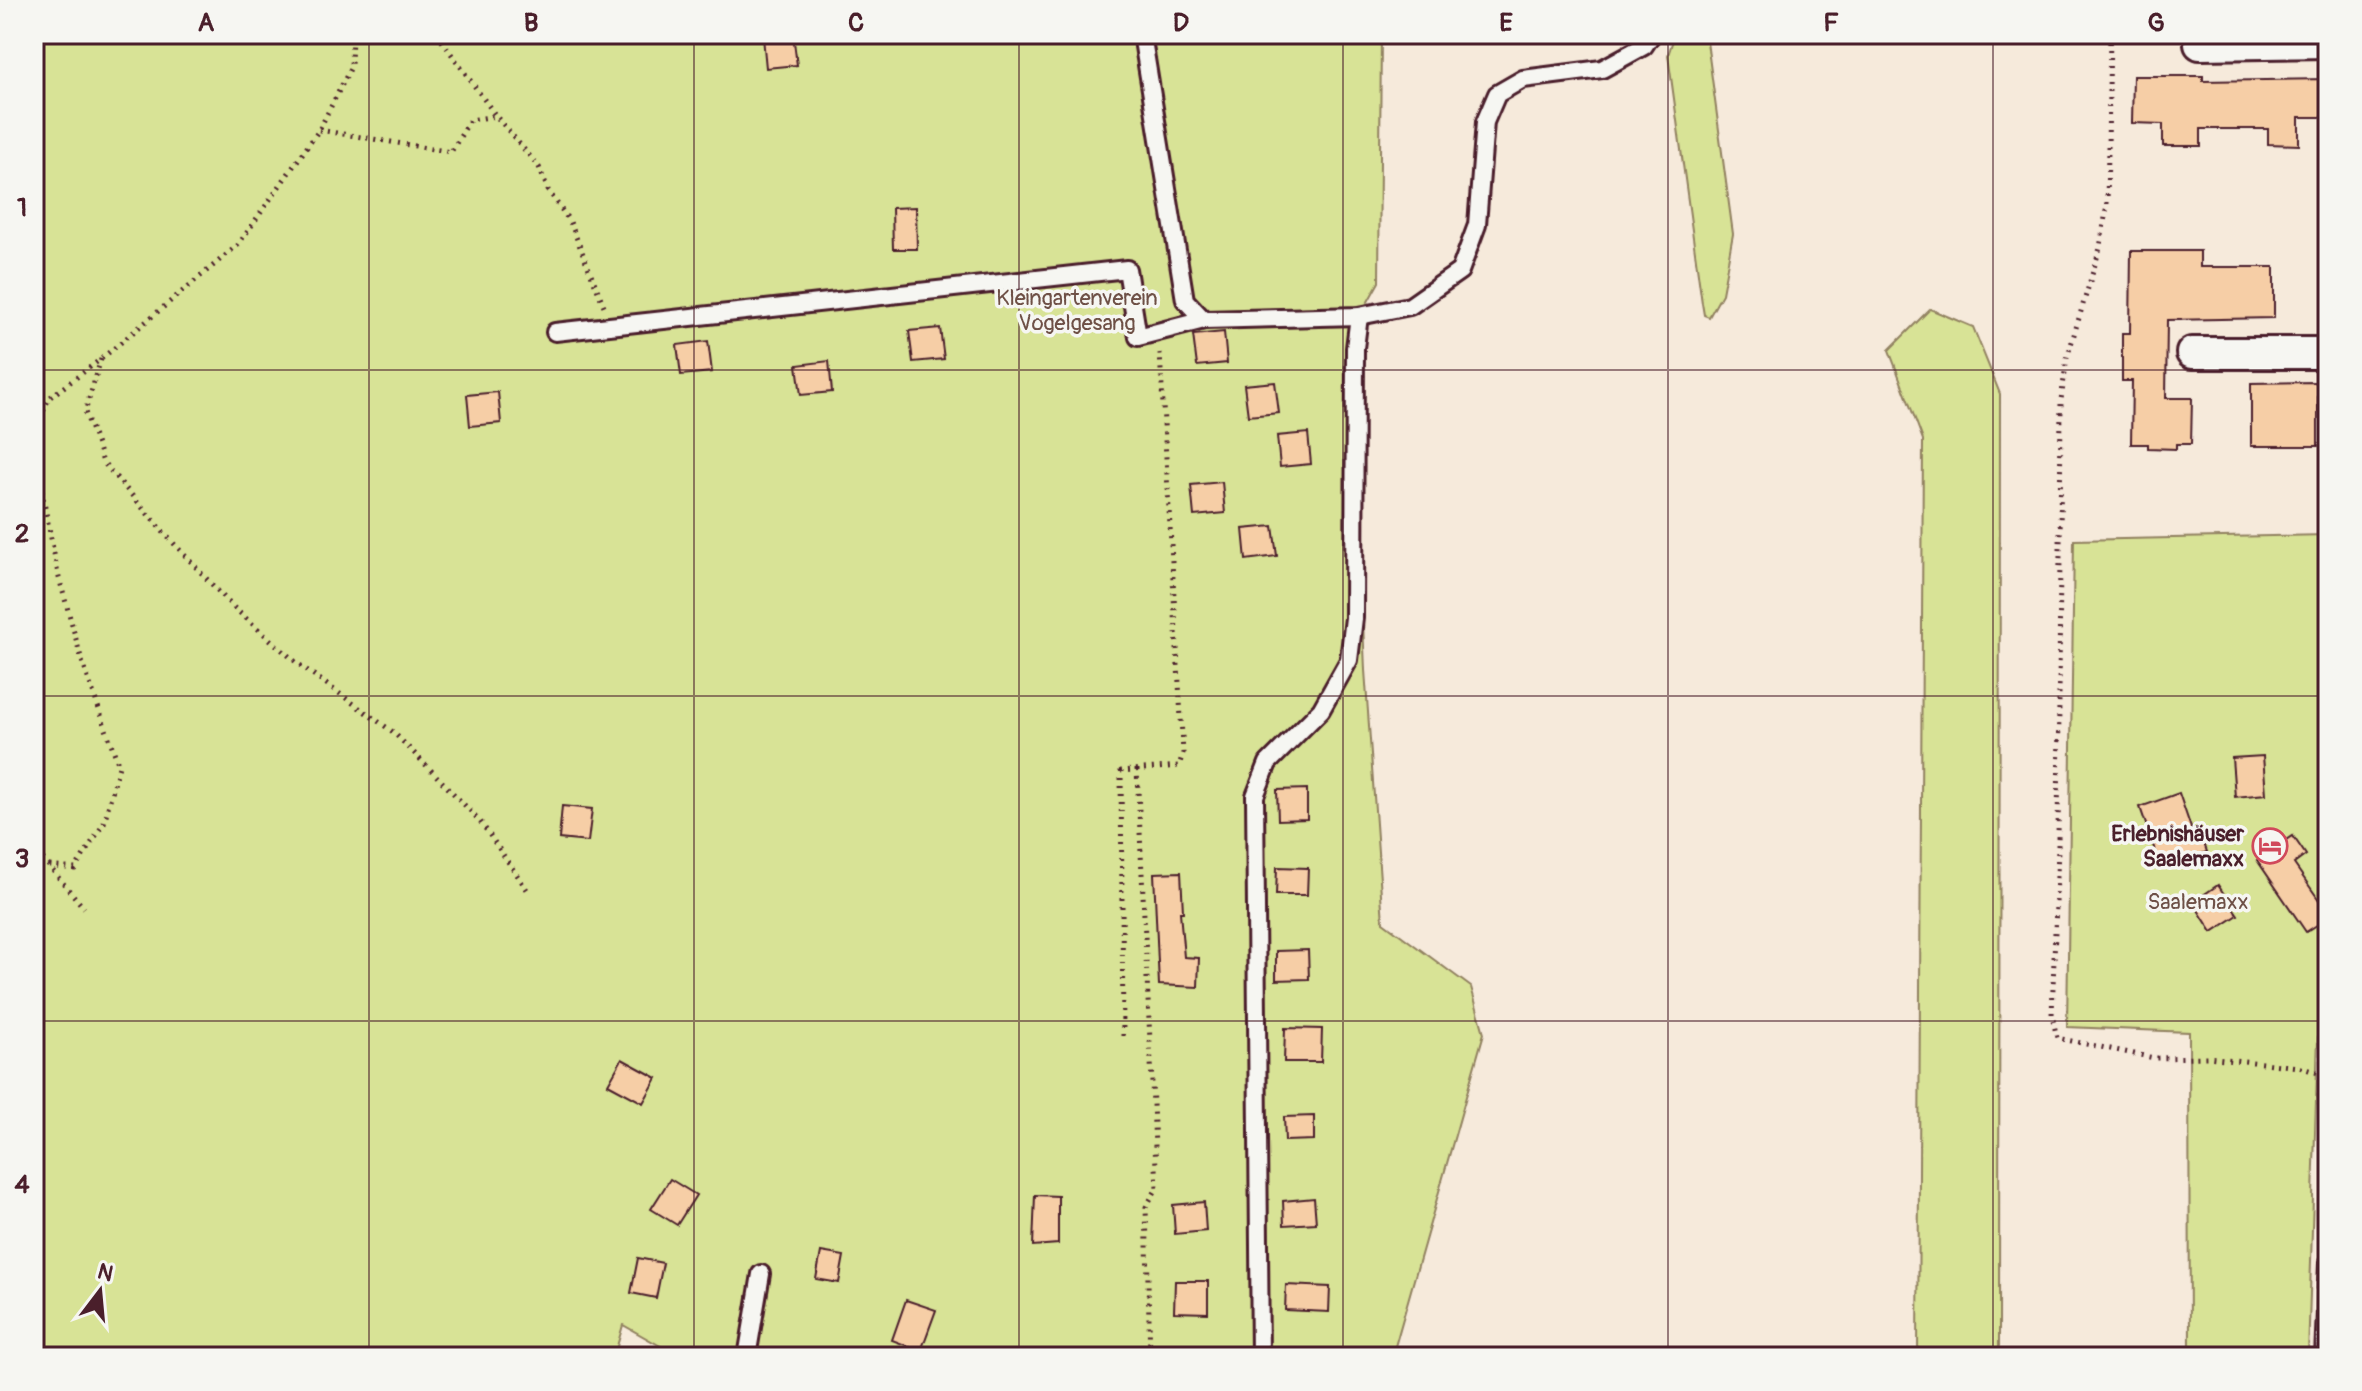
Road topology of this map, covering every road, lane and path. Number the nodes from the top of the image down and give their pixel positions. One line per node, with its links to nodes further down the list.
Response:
1 (352, 34): 9 (path)
2 (437, 34): 8 (path)
3 (1142, 34): 11 (lane)
4 (1652, 34): 10 (lane)
5 (2110, 34): 26 (path)
6 (2328, 42): 7 (street)
7 (2216, 51)
8 (496, 116): 9 (path); 12 (path)
9 (319, 130): 17 (path)
10 (1359, 316): 11 (lane); 31 (lane)
11 (1204, 320): 14 (lane)
12 (612, 325): 13 (lane); 14 (lane)
13 (555, 332)
14 (1159, 332): 20 (path)
15 (2192, 353): 16 (street)
16 (2328, 353)
17 (101, 359): 18 (path); 23 (path)
18 (34, 433)
19 (34, 451): 22 (path)
20 (1137, 769): 25 (path); 30 (path)
21 (34, 837): 22 (path)
22 (49, 866): 24 (path)
23 (528, 891)
24 (84, 908)
25 (1123, 1036)
26 (2328, 1076)
27 (2328, 1263): 32 (lane)
28 (761, 1274): 29 (lane)
29 (747, 1357)
30 (1150, 1357)
31 (1260, 1357)
32 (2324, 1357)

